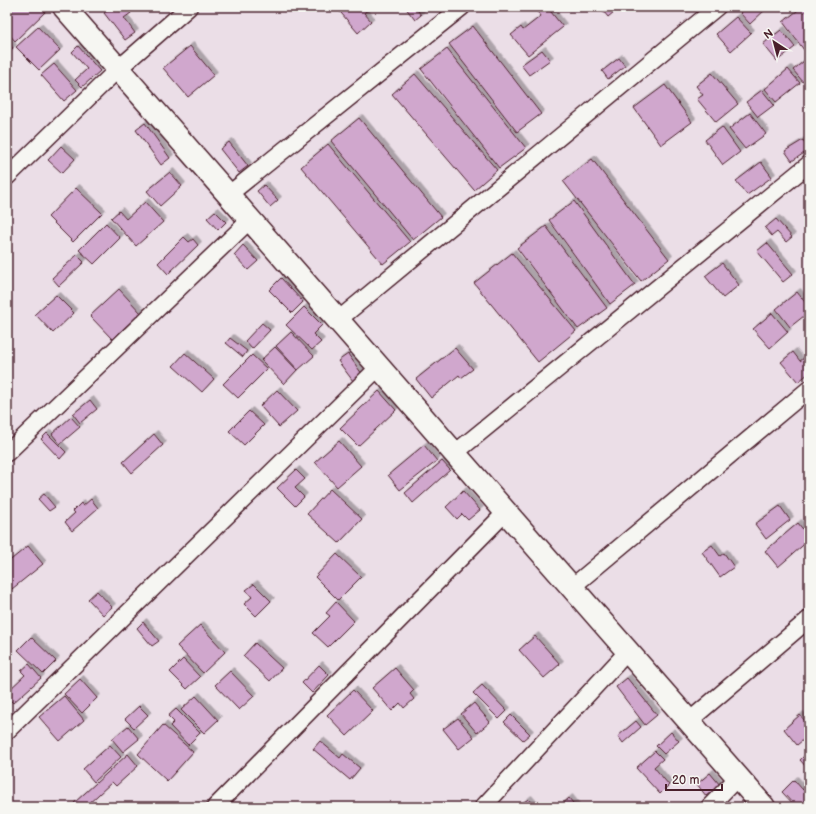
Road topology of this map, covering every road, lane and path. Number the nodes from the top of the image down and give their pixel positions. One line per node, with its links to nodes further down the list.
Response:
1 (64, 7): 5 (street)
2 (189, 7): 5 (street)
3 (462, 7): 8 (street)
4 (718, 7): 10 (street)
5 (118, 69): 7 (street); 8 (street)
6 (809, 164): 14 (street)
7 (7, 177)
8 (228, 195): 9 (street)
9 (250, 220): 10 (street); 13 (street)
10 (338, 320): 11 (street)
11 (379, 367): 14 (street); 20 (street)
12 (809, 389): 16 (street)
13 (7, 453)
14 (455, 453): 15 (street)
15 (506, 512): 16 (street); 22 (street)
16 (572, 587): 18 (street)
17 (809, 619): 19 (street)
18 (628, 651): 19 (street); 23 (street)
19 (688, 721): 21 (street)
20 (7, 731)
21 (738, 777): 24 (street); 25 (street)
22 (215, 807)
23 (483, 807)
24 (709, 807)
25 (764, 807)

